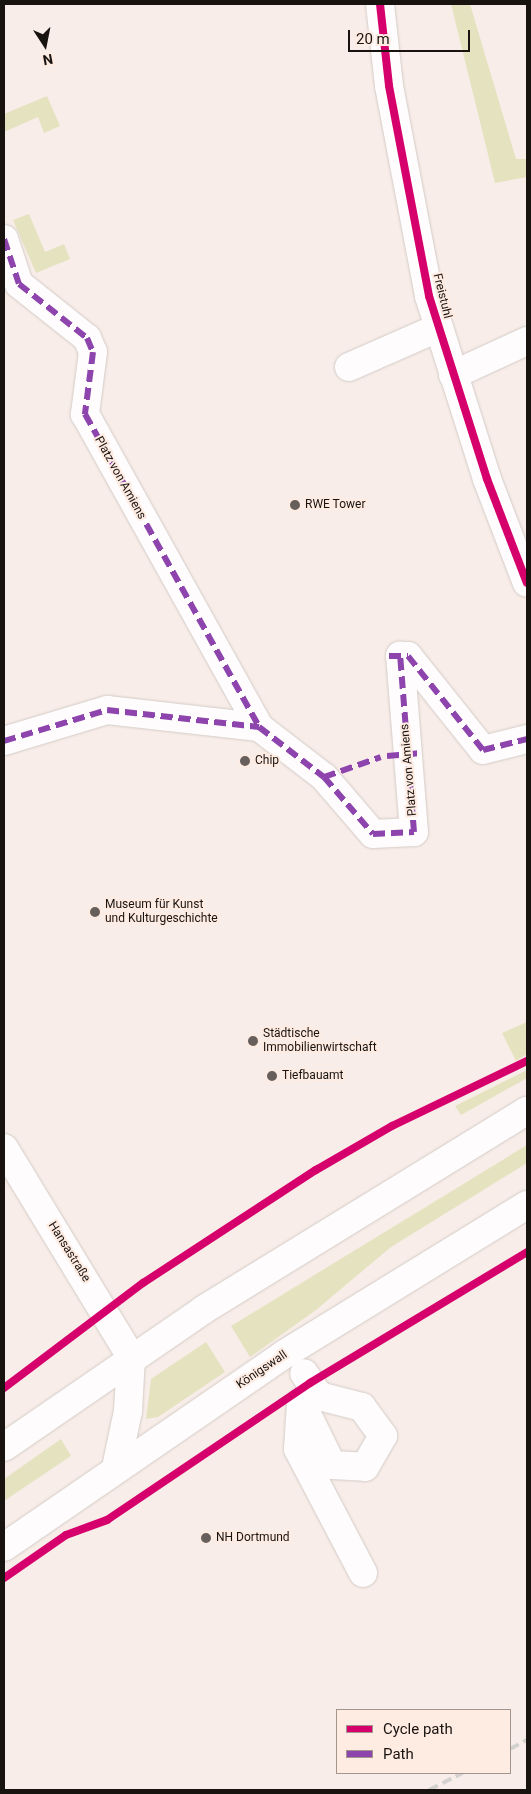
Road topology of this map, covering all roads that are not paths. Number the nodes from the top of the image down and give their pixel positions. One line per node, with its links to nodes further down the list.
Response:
1 (380, 4): 3 (street, Freistuhl)
2 (4, 239): 8 (street, Platz von Amiens)
3 (438, 328): 5 (street); 6 (street, Freistuhl)
4 (527, 341): 6 (street)
5 (349, 367)
6 (453, 375): 7 (street, Freistuhl)
7 (527, 583)
8 (259, 727): 9 (street, Platz von Amiens); 10 (street)
9 (527, 739)
10 (4, 740)
11 (527, 1111): 14 (street)
12 (4, 1148): 14 (street, Hansastraße)
13 (527, 1205): 15 (street, Königswall)
14 (131, 1357): 17 (street); 18 (street)
15 (297, 1362): 16 (street); 16 (street); 18 (street, Königswall)
16 (302, 1402): 20 (street)
17 (4, 1447)
18 (116, 1468): 19 (street, Königswall)
19 (4, 1546)
20 (363, 1573)

